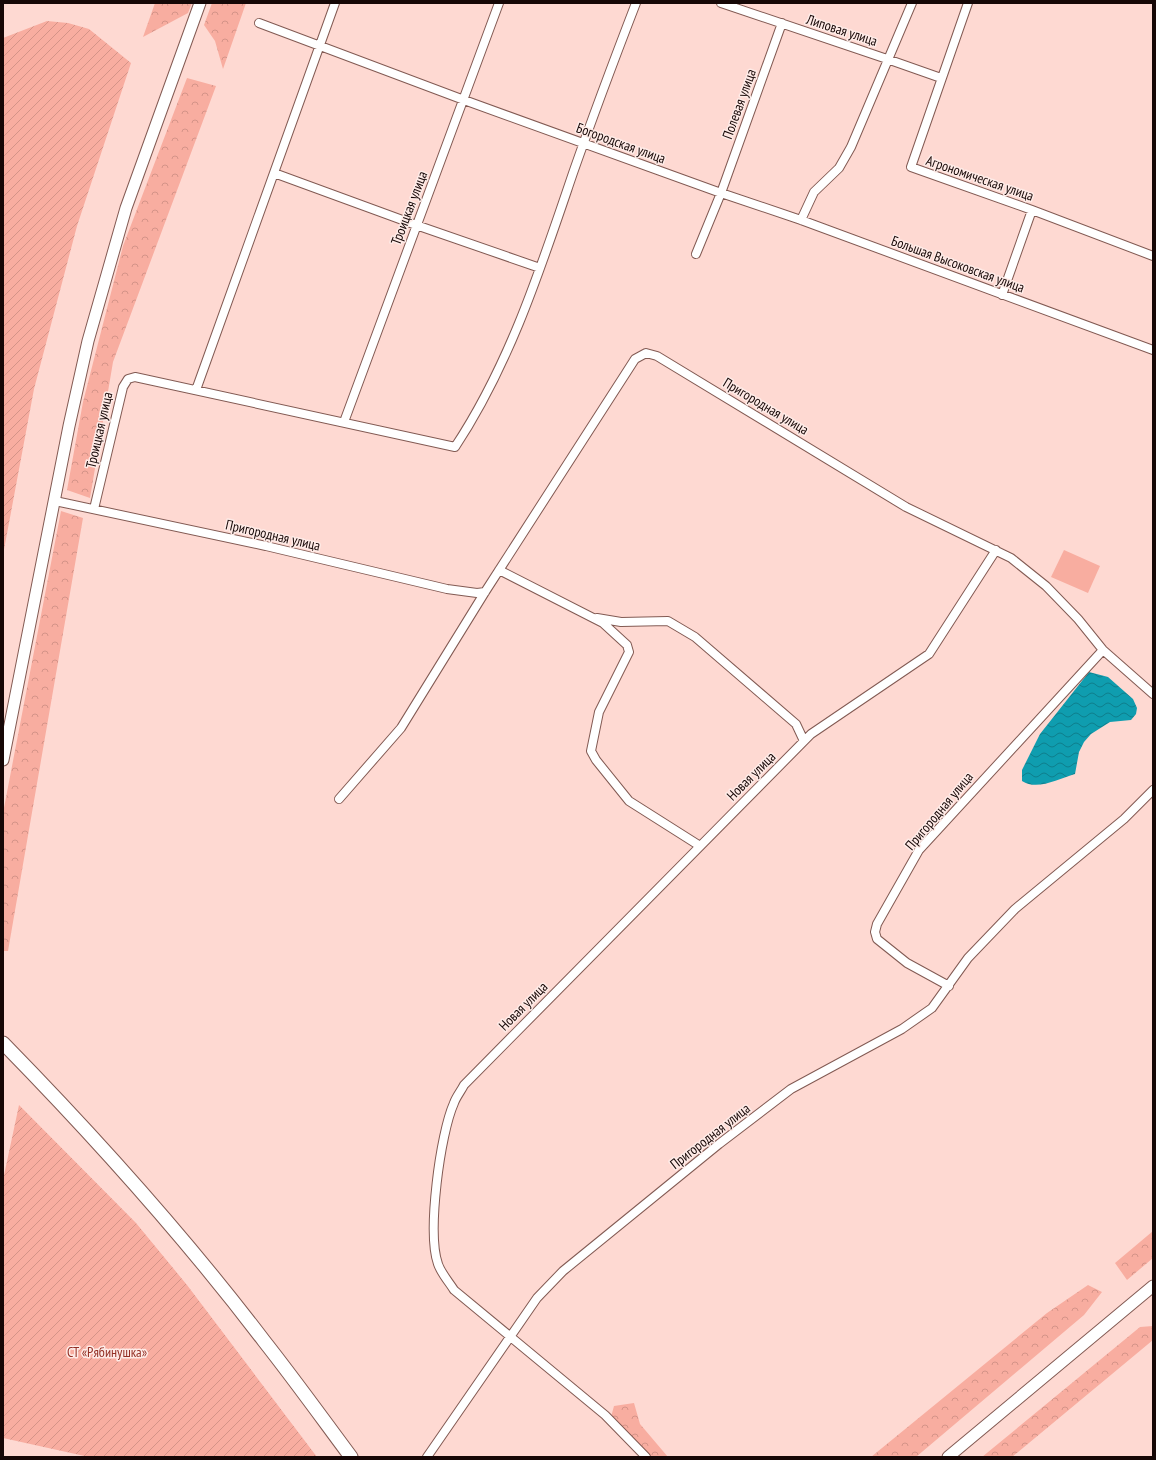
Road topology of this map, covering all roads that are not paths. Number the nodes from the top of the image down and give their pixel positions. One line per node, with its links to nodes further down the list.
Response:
1 (200, 3): 27 (street)
2 (335, 3): 10 (street)
3 (499, 3): 13 (street, Троицкая улица)
4 (636, 3): 14 (street)
5 (721, 3): 9 (street, Липовая улица)
6 (912, 3): 11 (street)
7 (968, 3): 12 (street, Агрономическая улица)
8 (259, 23): 10 (street, Богородская улица)
9 (782, 24): 11 (street, Липовая улица); 16 (street, Полевая улица)
10 (320, 45): 13 (street, Богородская улица); 15 (street)
11 (888, 59): 12 (street, Липовая улица); 18 (street)
12 (941, 78): 17 (street, Агрономическая улица)
13 (464, 100): 14 (street, Богородская улица); 19 (street, Троицкая улица)
14 (583, 143): 16 (street, Богородская улица); 22 (street, Троицкая улица)
15 (274, 173): 19 (street); 25 (street)
16 (721, 193): 18 (street, Богородская улица); 20 (street, Полевая улица)
17 (1032, 210): 21 (street, Агрономическая улица); 23 (street)
18 (801, 220): 23 (street, Большая Высоковская улица)
19 (416, 225): 22 (street); 26 (street, Троицкая улица)
20 (696, 254)
21 (1153, 256)
22 (540, 268): 26 (street, Троицкая улица)
23 (1002, 295): 24 (street, Большая Высоковская улица)
24 (1153, 350)
25 (196, 390): 26 (street, Троицкая улица); 28 (street, Троицкая улица)
26 (344, 422)
27 (55, 501): 28 (street, Пригородная улица); 36 (street)
28 (94, 509): 31 (street, Пригородная улица)
29 (996, 550): 30 (street, Пригородная улица); 33 (street, Пригородная улица); 35 (street, Новая улица)
30 (499, 570): 31 (street, Пригородная улица); 32 (street)
31 (485, 592): 38 (street, Пригородная улица)
32 (592, 618): 35 (street); 39 (street)
33 (1103, 650): 34 (street, Пригородная улица); 40 (street, Пригородная улица)
34 (1153, 694)
35 (804, 741): 39 (street, Новая улица)
36 (3, 760)
37 (1153, 790): 40 (street, Пригородная улица)
38 (339, 799)
39 (700, 846): 43 (street, Новая улица)
40 (949, 986): 43 (street, Пригородная улица)
41 (3, 1043): 44 (main road)
42 (1153, 1286): 47 (street)
43 (511, 1336): 45 (street, Пригородная улица); 46 (street, Новая улица)
44 (351, 1457)
45 (427, 1457)
46 (646, 1457)
47 (948, 1457)

